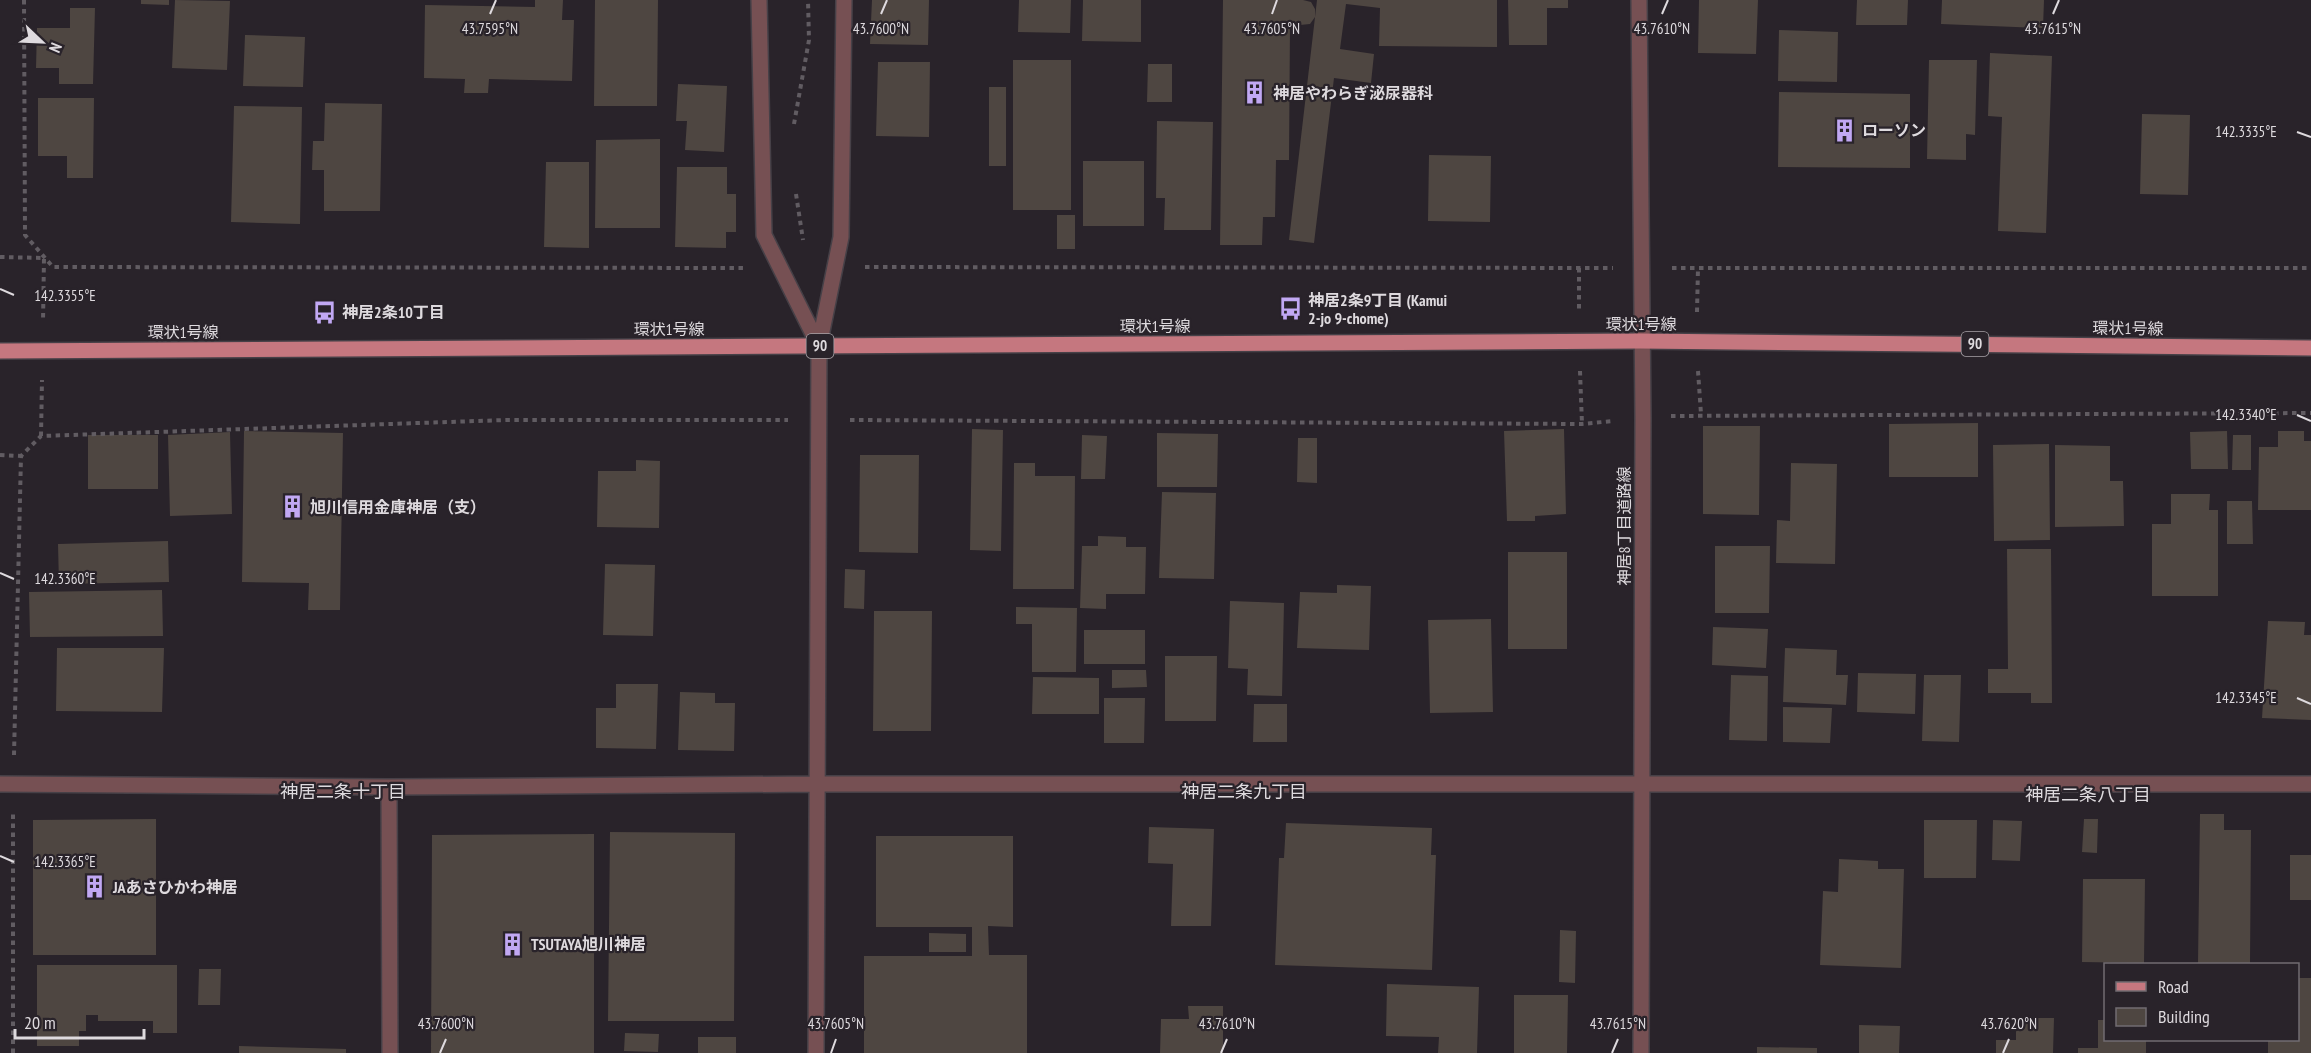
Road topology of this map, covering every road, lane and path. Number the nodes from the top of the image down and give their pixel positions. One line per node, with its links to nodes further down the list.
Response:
1 (24, 0): 10 (path)
2 (759, 0): 12 (street)
3 (808, 0): 6 (path)
4 (844, 0): 11 (street)
5 (1639, 0): 13 (street, 神居8丁目道路線)
6 (794, 127)
7 (795, 184): 8 (path)
8 (803, 244)
9 (0, 258): 10 (path)
10 (44, 258): 12 (path)
11 (836, 267): 13 (path); 16 (street)
12 (778, 268): 16 (street)
13 (1640, 268): 14 (path); 15 (street, 神居8丁目道路線)
14 (2311, 268)
15 (1640, 341): 16 (main road, 環状1号線 / 90); 17 (main road, 環状1号線 / 90); 20 (street, 神居8丁目道路線)
16 (819, 346): 18 (main road, 環状1号線 / 90); 21 (street)
17 (2311, 348)
18 (0, 351)
19 (2311, 413): 20 (path)
20 (1642, 418): 21 (path); 25 (street, 神居8丁目道路線)
21 (819, 420): 22 (path); 24 (street)
22 (0, 455)
23 (0, 784): 27 (street)
24 (817, 784): 25 (street); 27 (street); 29 (street)
25 (1641, 784): 26 (street); 30 (street, 神居8丁目道路線)
26 (2311, 784)
27 (389, 787): 28 (street)
28 (390, 1053)
29 (816, 1053)
30 (1641, 1053)

